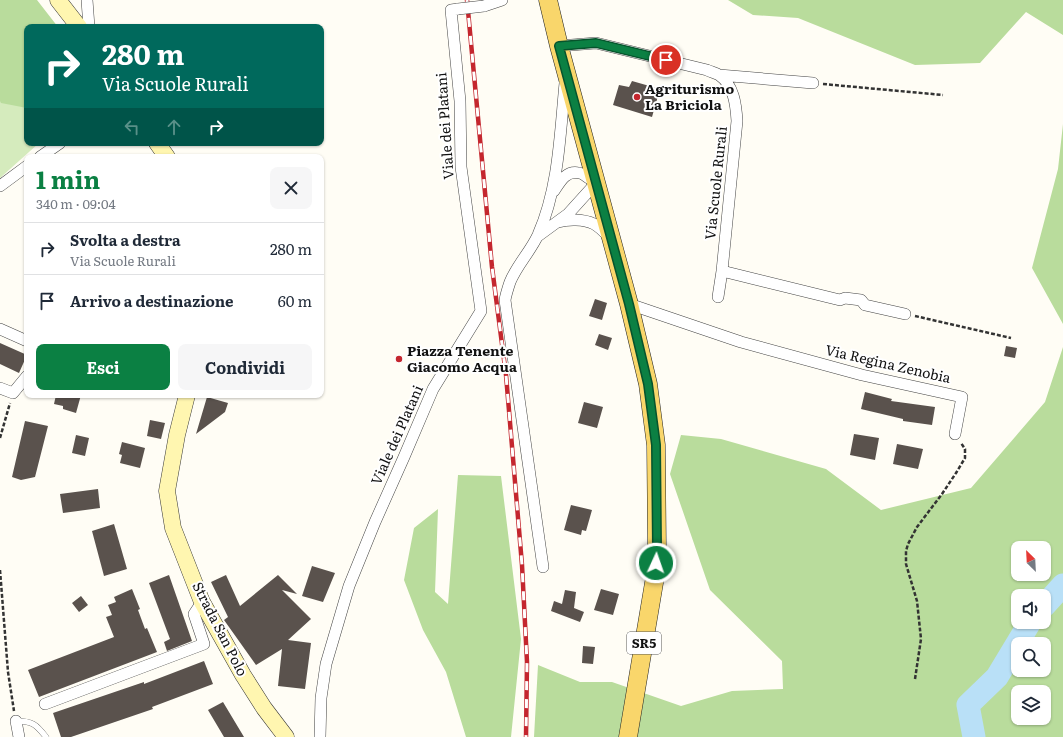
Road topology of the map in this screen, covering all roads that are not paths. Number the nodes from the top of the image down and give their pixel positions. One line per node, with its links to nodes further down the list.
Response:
1 (58, 0): 6 (street)
2 (87, 0): 7 (street)
3 (502, 0): 5 (street, Viale dei Platani, bridge)
4 (548, 0): 8 (main road, SR5)
5 (453, 6): 38 (street, Viale dei Platani)
6 (77, 24)
7 (89, 24)
8 (559, 46): 9 (main road, SR5); 10 (street)
9 (566, 72): 15 (main road, SR5); 17 (street)
10 (719, 75): 11 (street); 21 (street, Via Scuole Rurali)
11 (813, 83)
12 (56, 146): 13 (street)
13 (44, 154)
14 (24, 168): 16 (street)
15 (596, 183): 17 (street); 18 (street); 20 (main road, SR5)
16 (0, 186)
17 (550, 198): 19 (street)
18 (554, 223): 19 (street); 20 (street)
19 (537, 236): 31 (street)
20 (611, 239): 23 (main road, SR5)
21 (722, 271): 22 (street, Via Scuole Rurali); 24 (street)
22 (718, 297)
23 (629, 304): 30 (street, Via Regina Zenobia); 39 (main road, SR5)
24 (905, 314)
25 (0, 329): 26 (street)
26 (24, 339)
27 (24, 380): 28 (street)
28 (0, 388)
29 (186, 398): 32 (street, Strada San Polo)
30 (955, 434)
31 (543, 567)
32 (202, 602): 33 (street); 37 (street, Strada San Polo)
33 (45, 704)
34 (16, 721): 35 (street); 36 (lane)
35 (19, 737)
36 (46, 737)
37 (286, 737)
38 (320, 737)
39 (628, 737)

